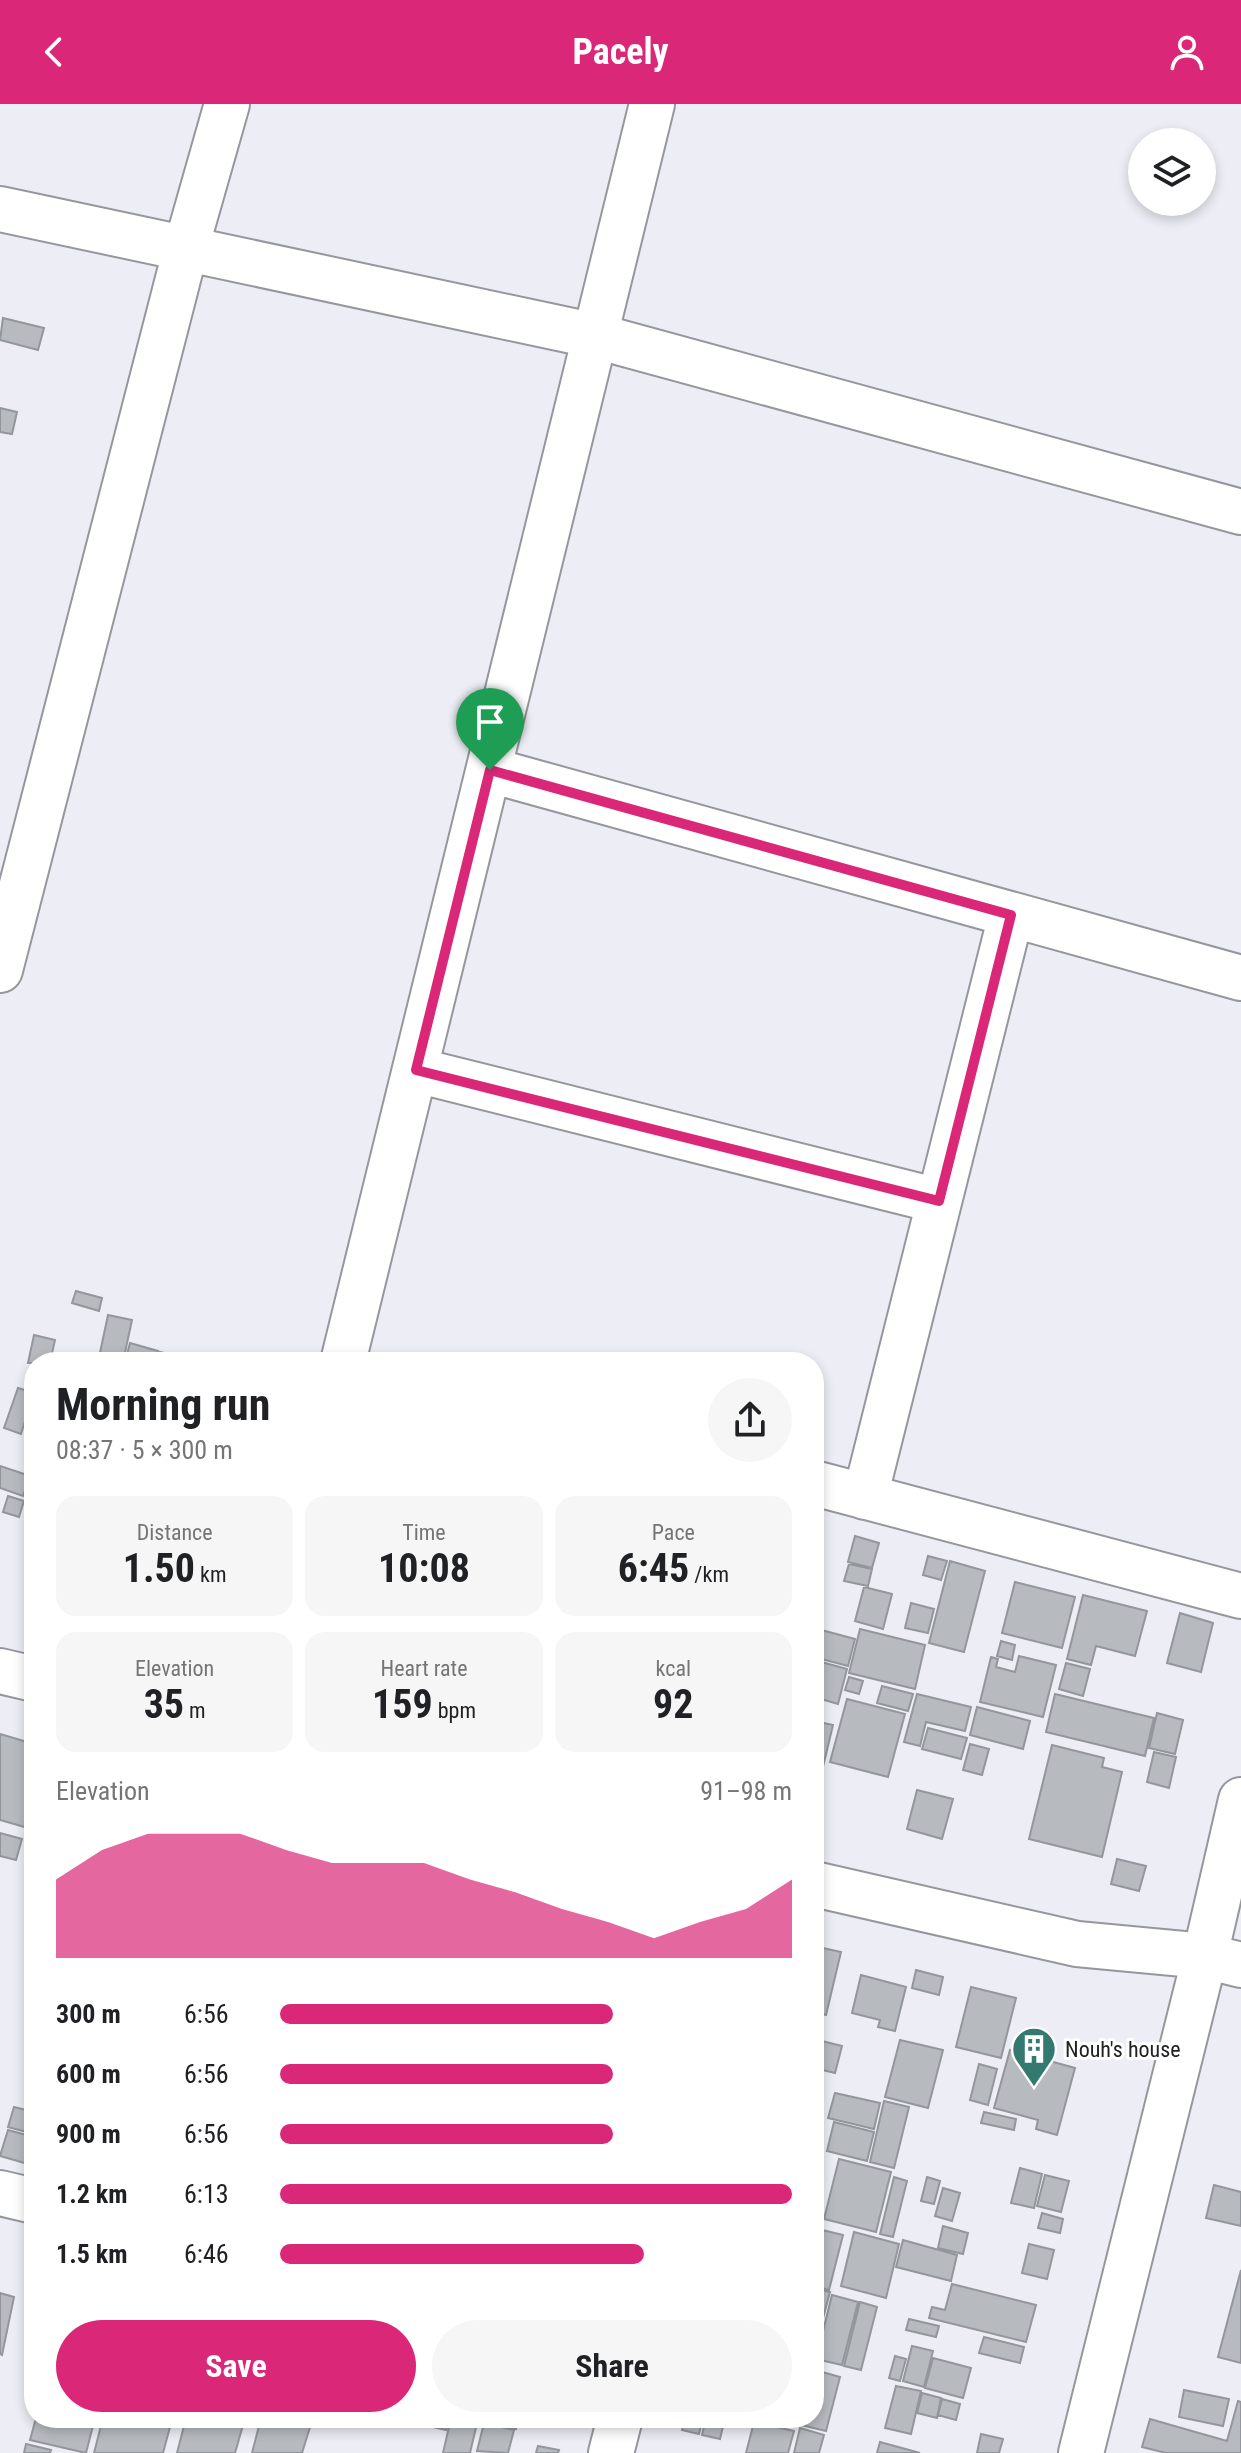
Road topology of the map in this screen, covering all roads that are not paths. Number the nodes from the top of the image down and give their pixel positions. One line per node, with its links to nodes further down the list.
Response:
1 (227, 104): 4 (street)
2 (652, 104): 5 (street)
3 (0, 209): 4 (street)
4 (186, 248): 5 (street); 9 (street)
5 (596, 336): 6 (street); 7 (street)
6 (1241, 512)
7 (490, 770): 8 (street); 11 (street)
8 (1011, 915): 10 (street); 12 (street)
9 (0, 970)
10 (1241, 978)
11 (416, 1070): 12 (street); 13 (street)
12 (939, 1201): 15 (street)
13 (356, 1352)
14 (824, 1486): 15 (street)
15 (865, 1497): 16 (street)
16 (1241, 1596)
17 (0, 1671): 18 (street)
18 (24, 1677)
19 (1241, 1800): 21 (street)
20 (824, 1886): 21 (street)
21 (1223, 1960): 26 (street)
22 (0, 2193): 23 (street)
23 (24, 2199)
24 (617, 2428): 25 (street)
25 (611, 2453)
26 (1081, 2453)

